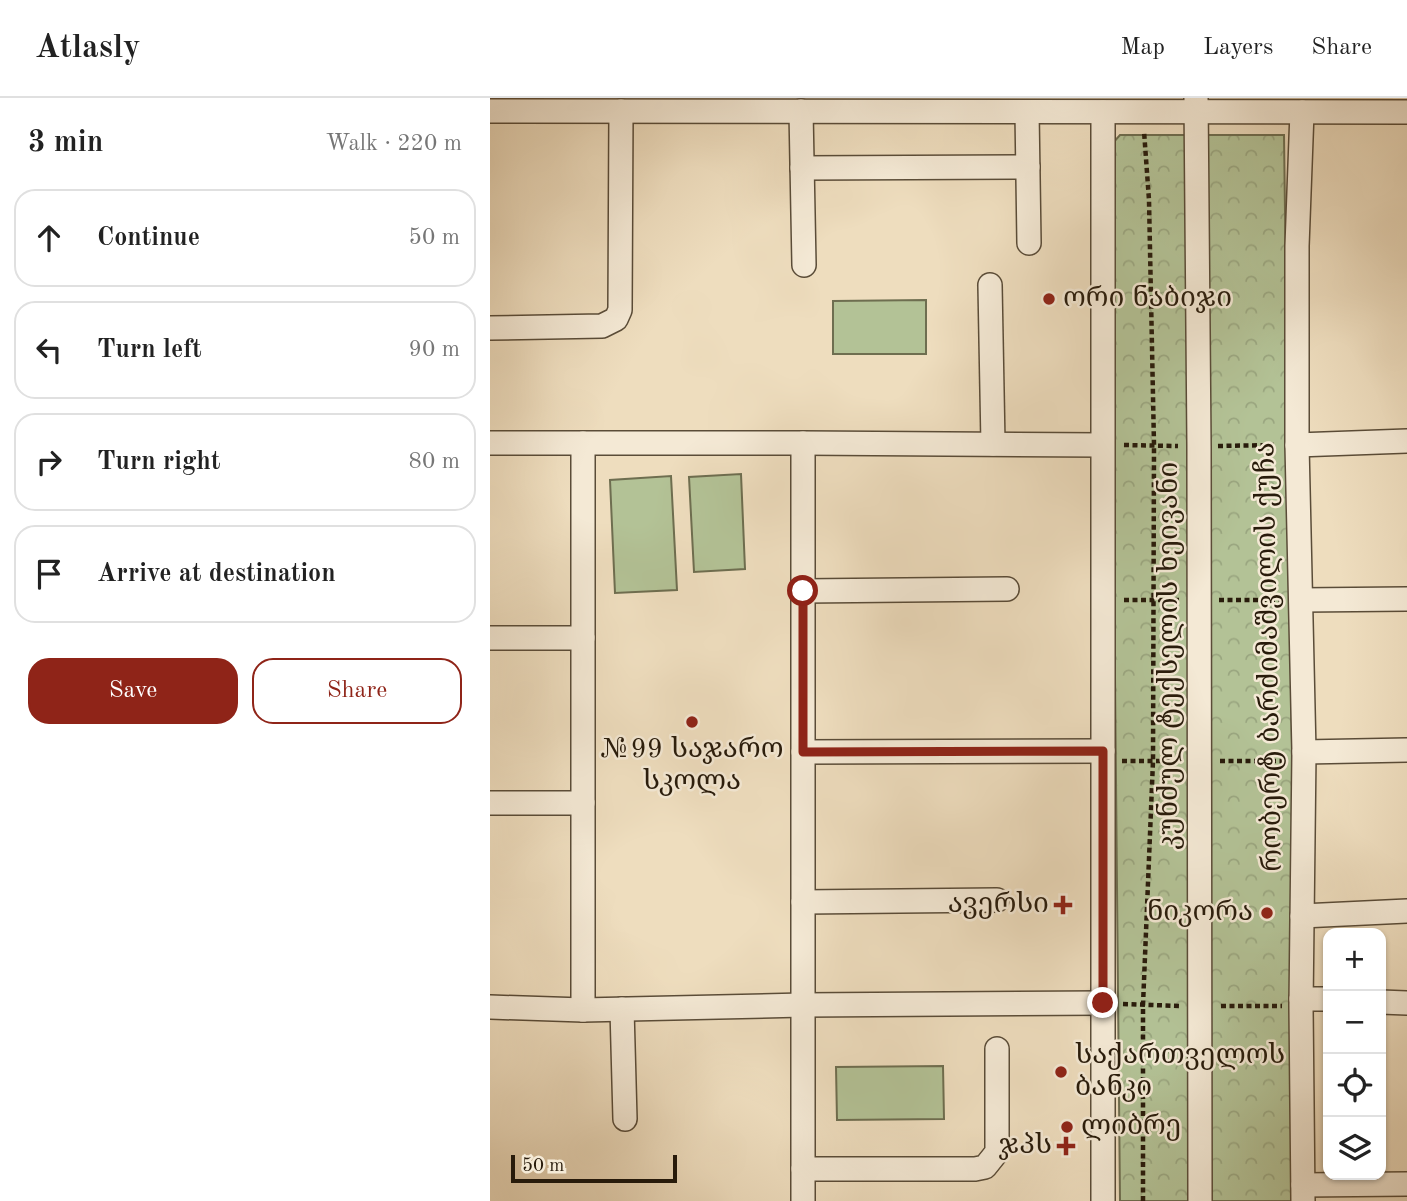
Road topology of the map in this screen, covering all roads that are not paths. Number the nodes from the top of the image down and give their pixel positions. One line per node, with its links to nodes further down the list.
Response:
1 (1196, 105): 7 (street); 8 (street); 55 (street, კუნძულ ტექსელის ხეივანი)
2 (1372, 105): 8 (street); 9 (street)
3 (490, 111): 4 (street)
4 (621, 111): 5 (street); 15 (street)
5 (801, 111): 6 (street); 11 (street)
6 (1027, 112): 7 (street); 10 (street)
7 (1103, 112): 21 (street)
8 (1303, 112): 22 (street, რობერტ ბარძიმაშვილის ქუჩა)
9 (1407, 112)
10 (1028, 167): 11 (street); 12 (street)
11 (802, 168): 13 (street)
12 (1029, 243)
13 (804, 265)
14 (990, 285): 20 (street)
15 (490, 328)
16 (1407, 441): 22 (street)
17 (490, 443): 18 (street)
18 (583, 443): 19 (street); 28 (street)
19 (803, 443): 20 (street); 24 (street)
20 (993, 444): 21 (street)
21 (1102, 445): 30 (street)
22 (1297, 445): 26 (street, რობერტ ბარძიმაშვილის ქუჩა)
23 (1007, 589): 24 (street)
24 (803, 591): 31 (street)
25 (1407, 599): 26 (street)
26 (1301, 600): 32 (street, რობერტ ბარძიმაშვილის ქუჩა)
27 (490, 638): 28 (street)
28 (583, 638): 34 (street)
29 (1407, 750): 32 (street)
30 (1103, 751): 31 (street); 42 (street)
31 (803, 752): 36 (street)
32 (1304, 752): 38 (street, რობერტ ბარძიმაშვილის ქუჩა)
33 (490, 803): 34 (street)
34 (583, 803): 47 (street)
35 (997, 900): 36 (street)
36 (803, 902): 44 (street)
37 (1407, 911): 38 (street)
38 (1302, 916): 39 (street, რობერტ ბარძიმაშვილის ქუჩა)
39 (1301, 999): 40 (street); 52 (street, რობერტ ბარძიმაშვილის ქუჩა)
40 (1323, 999)
41 (1386, 1002): 43 (street)
42 (1103, 1003): 44 (street); 54 (street)
43 (1407, 1003)
44 (803, 1005): 46 (street); 50 (street)
45 (490, 1007): 47 (street)
46 (622, 1009): 47 (street); 49 (street)
47 (583, 1010)
48 (997, 1049): 50 (street)
49 (625, 1119)
50 (803, 1169): 53 (street)
51 (1407, 1184): 52 (street)
52 (1303, 1193)
53 (803, 1201)
54 (1103, 1201)
55 (1200, 1201)

